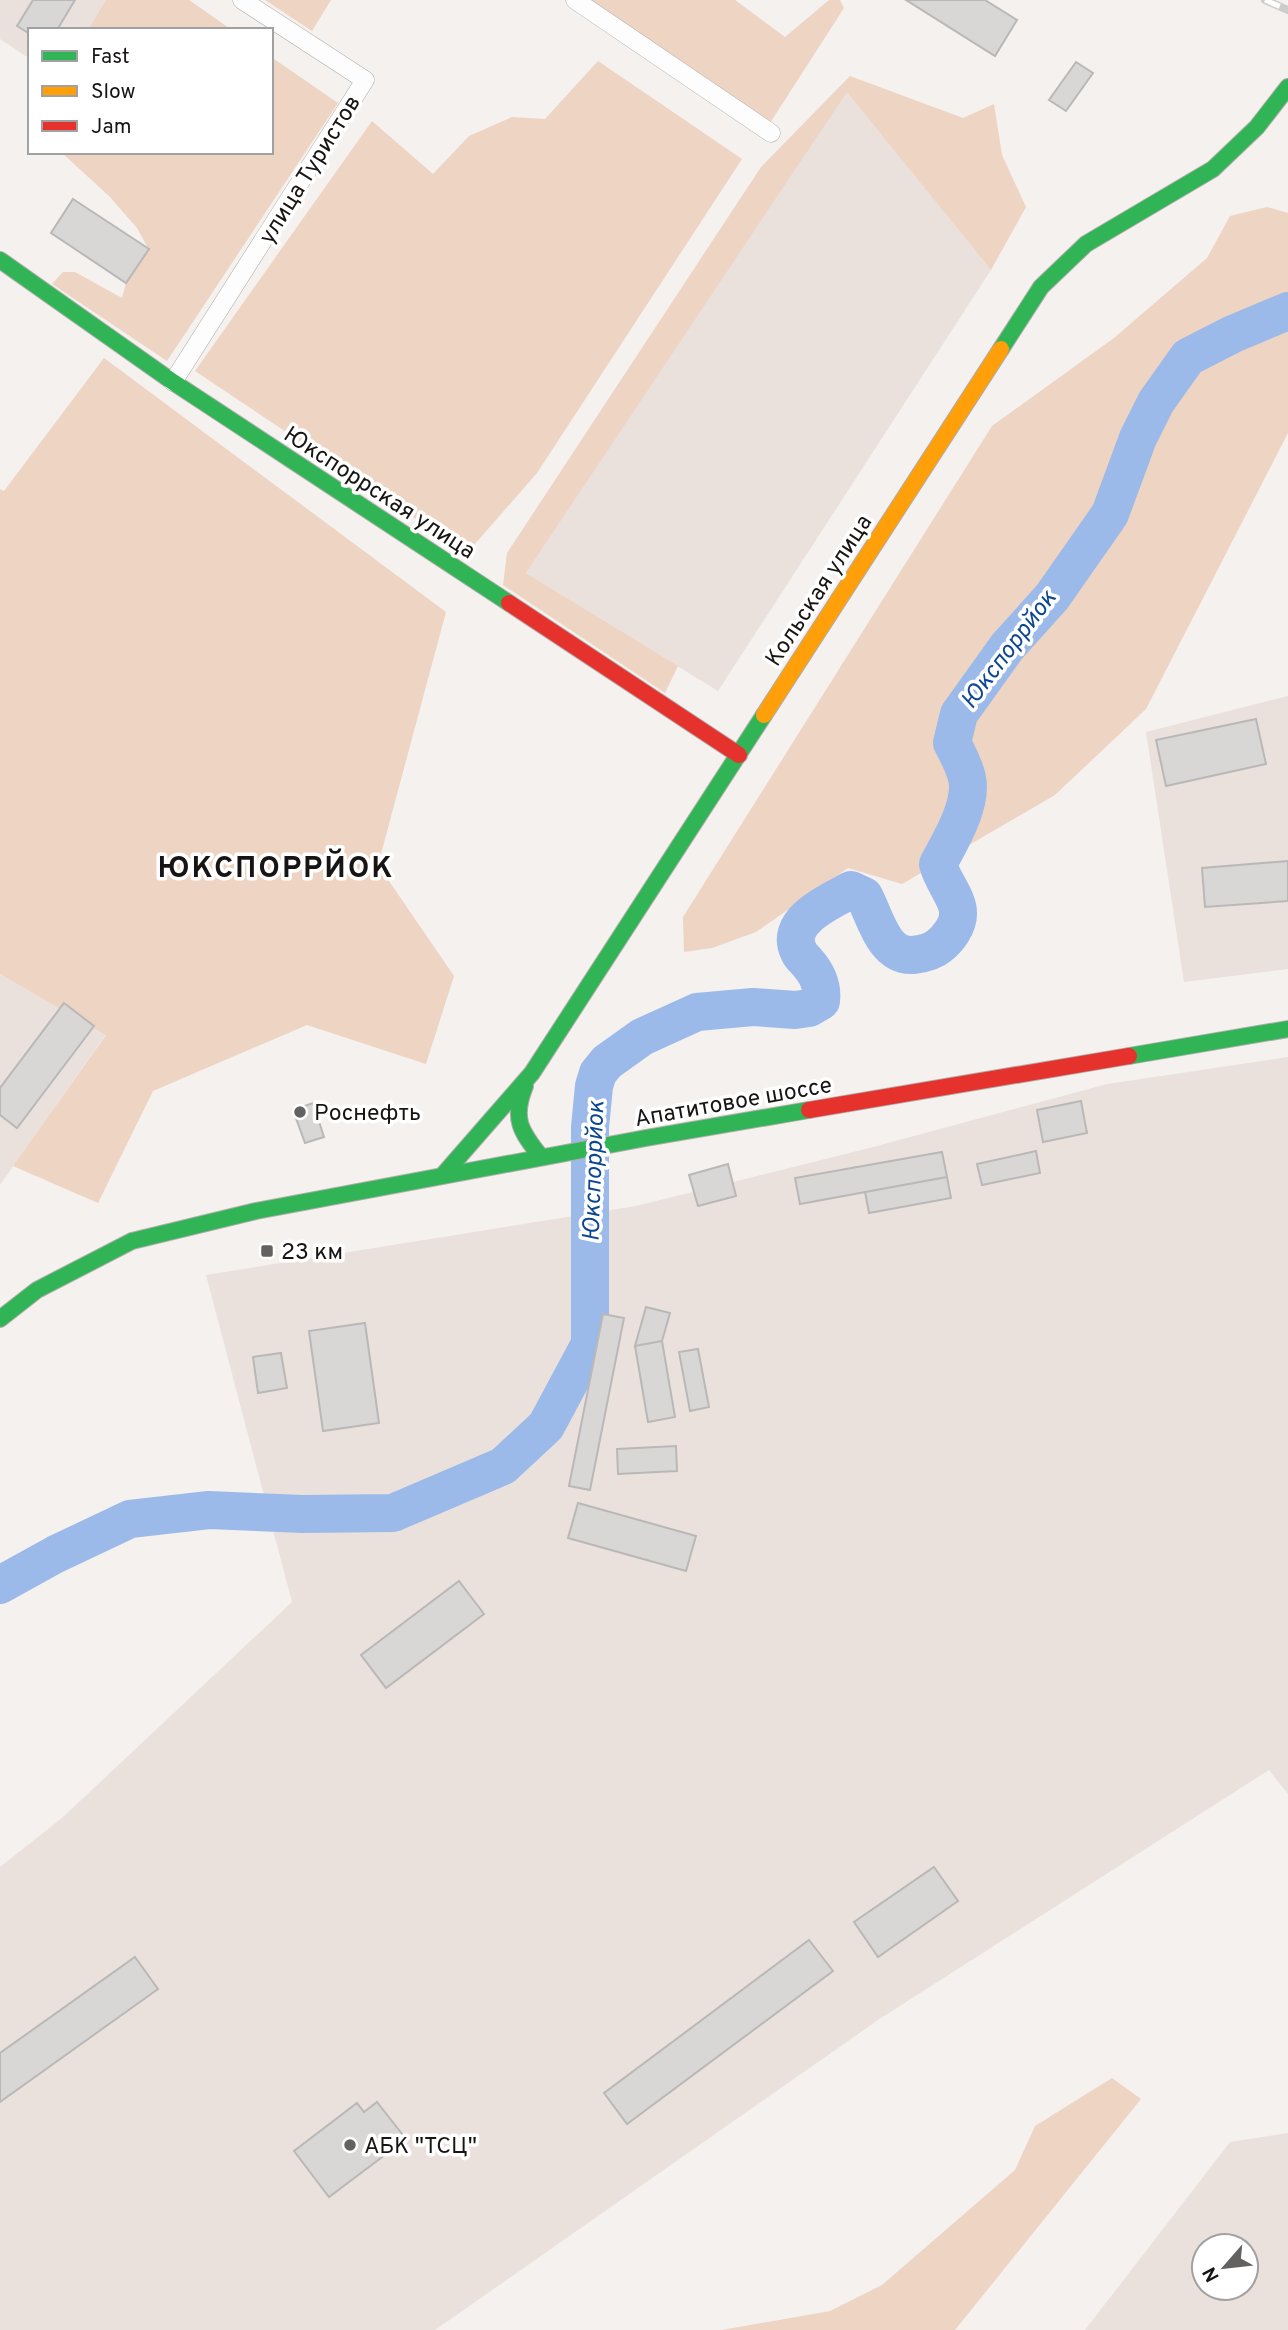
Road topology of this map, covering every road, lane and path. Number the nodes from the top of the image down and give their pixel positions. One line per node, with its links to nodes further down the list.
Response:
1 (242, 0): 6 (street, улица Туристов)
2 (575, 0): 4 (street)
3 (1288, 87): 7 (street, Кольская улица)
4 (771, 133)
5 (0, 260): 6 (street, Юкспоррская улица)
6 (173, 383): 7 (street, Юкспоррская улица)
7 (739, 755): 9 (street, Кольская улица)
8 (1288, 1029): 10 (street, Апатитовое шоссе)
9 (532, 1073): 10 (street); 11 (street, Кольская улица)
10 (541, 1157): 11 (street, Апатитовое шоссе)
11 (443, 1175): 12 (street, Апатитовое шоссе)
12 (0, 1319)

